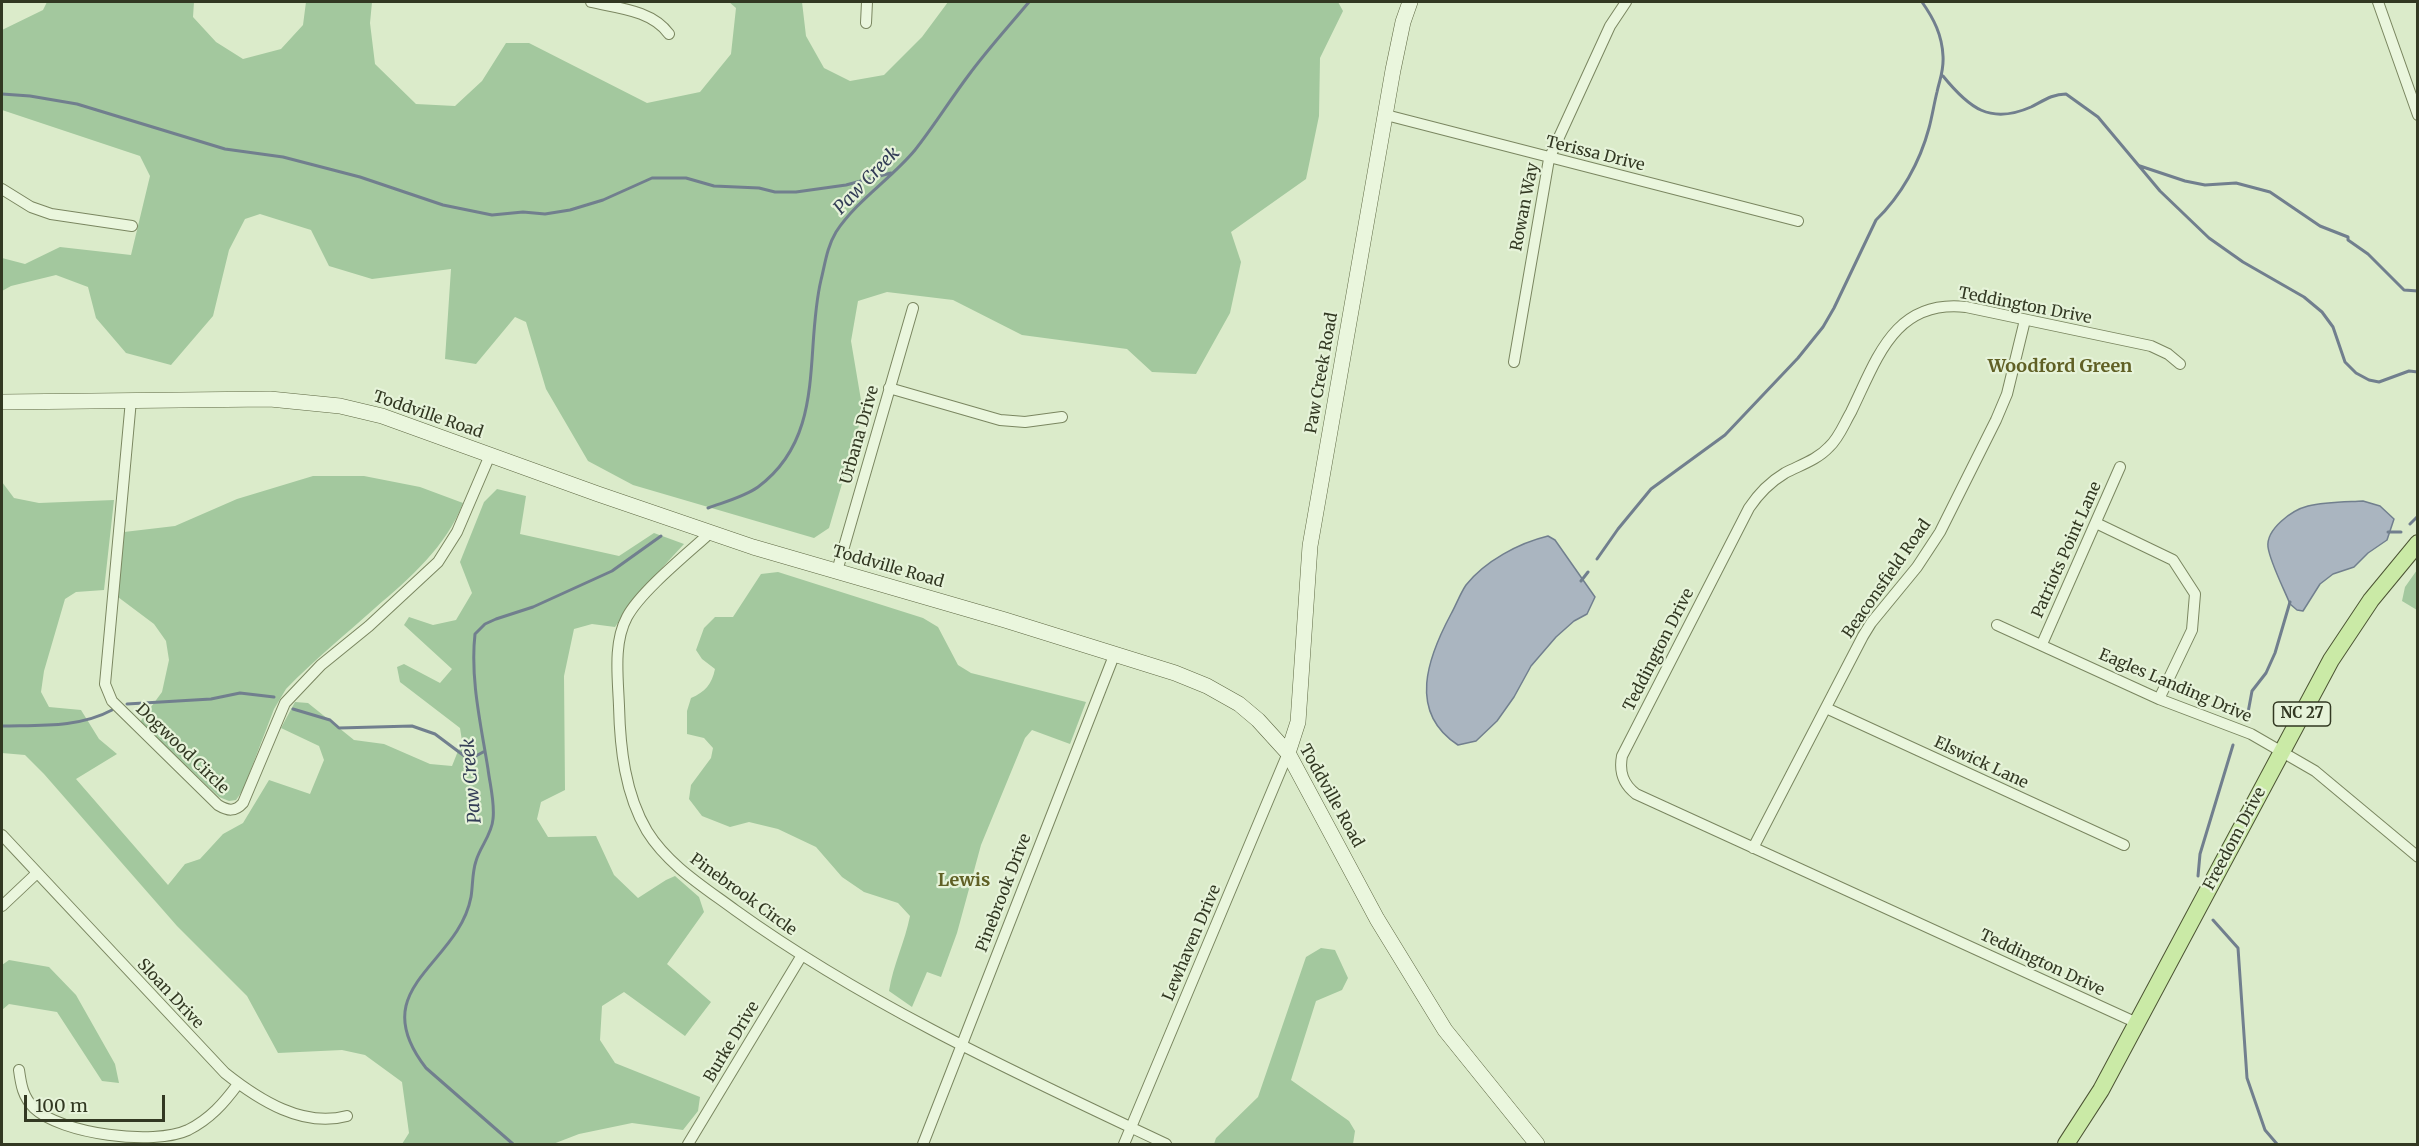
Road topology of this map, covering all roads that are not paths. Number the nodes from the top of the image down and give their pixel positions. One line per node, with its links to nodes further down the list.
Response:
1 (591, 2): 7 (street)
2 (867, 2): 6 (street)
3 (1410, 2): 9 (street, Paw Creek Road)
4 (1626, 2): 11 (street, Rowan Way)
5 (2378, 2): 8 (street)
6 (866, 23)
7 (669, 34)
8 (2415, 102): 10 (street)
9 (1386, 115): 11 (street, Terissa Drive); 35 (street, Paw Creek Road)
10 (2418, 115)
11 (1549, 159): 13 (street, Terissa Drive); 17 (street, Rowan Way)
12 (2, 189): 14 (street)
13 (1798, 221)
14 (132, 226)
15 (913, 308): 19 (street, Urbana Drive)
16 (2025, 320): 18 (street, Teddington Drive); 33 (street, Beaconsfield Road); 38 (street, Teddington Drive)
17 (1514, 362)
18 (2180, 364)
19 (889, 388): 22 (street); 28 (street, Urbana Drive)
20 (131, 400): 21 (street, Toddville Road); 23 (street, Toddville Road); 23 (street, Dogwood Circle)
21 (2, 402)
22 (1062, 417)
23 (490, 455): 26 (street, Toddville Road)
24 (2120, 467): 25 (street, Patriots Point Lane)
25 (2096, 523): 30 (street, Patriots Point Lane); 32 (street)
26 (710, 532): 28 (street, Toddville Road); 42 (street, Pinebrook Circle)
27 (2418, 543): 34 (main road, Freedom Drive / NC 27)
28 (837, 571): 31 (street, Toddville Road)
29 (1997, 625): 30 (street, Eagles Landing Drive)
30 (2042, 644): 32 (street, Eagles Landing Drive)
31 (1115, 654): 35 (street, Toddville Road); 44 (street, Pinebrook Drive)
32 (2159, 699): 34 (street, Eagles Landing Drive)
33 (1826, 708): 37 (street, Elswick Lane); 38 (street, Beaconsfield Road)
34 (2282, 752): 39 (street, Eagles Landing Drive); 43 (main road, Freedom Drive / NC 27)
35 (1288, 753): 48 (street, Lewhaven Drive); 53 (street, Toddville Road)
36 (2, 834): 40 (street, Sloan Drive)
37 (2124, 845)
38 (1754, 848): 43 (street, Teddington Drive)
39 (2418, 856)
40 (37, 873): 41 (street); 46 (street, Sloan Drive)
41 (2, 906)
42 (802, 955): 44 (street, Pinebrook Circle); 49 (street, Burke Drive)
43 (2137, 1023): 54 (main road, Freedom Drive / NC 27)
44 (961, 1044): 48 (street, Pinebrook Circle); 50 (street, Pinebrook Drive)
45 (19, 1070): 46 (street)
46 (238, 1084): 47 (street, Sloan Drive)
47 (348, 1116)
48 (1131, 1128): 51 (street, Lewhaven Drive); 52 (street, Pinebrook Circle)
49 (688, 1144)
50 (923, 1144)
51 (1124, 1144)
52 (1166, 1144)
53 (1537, 1144)
54 (2066, 1144)

